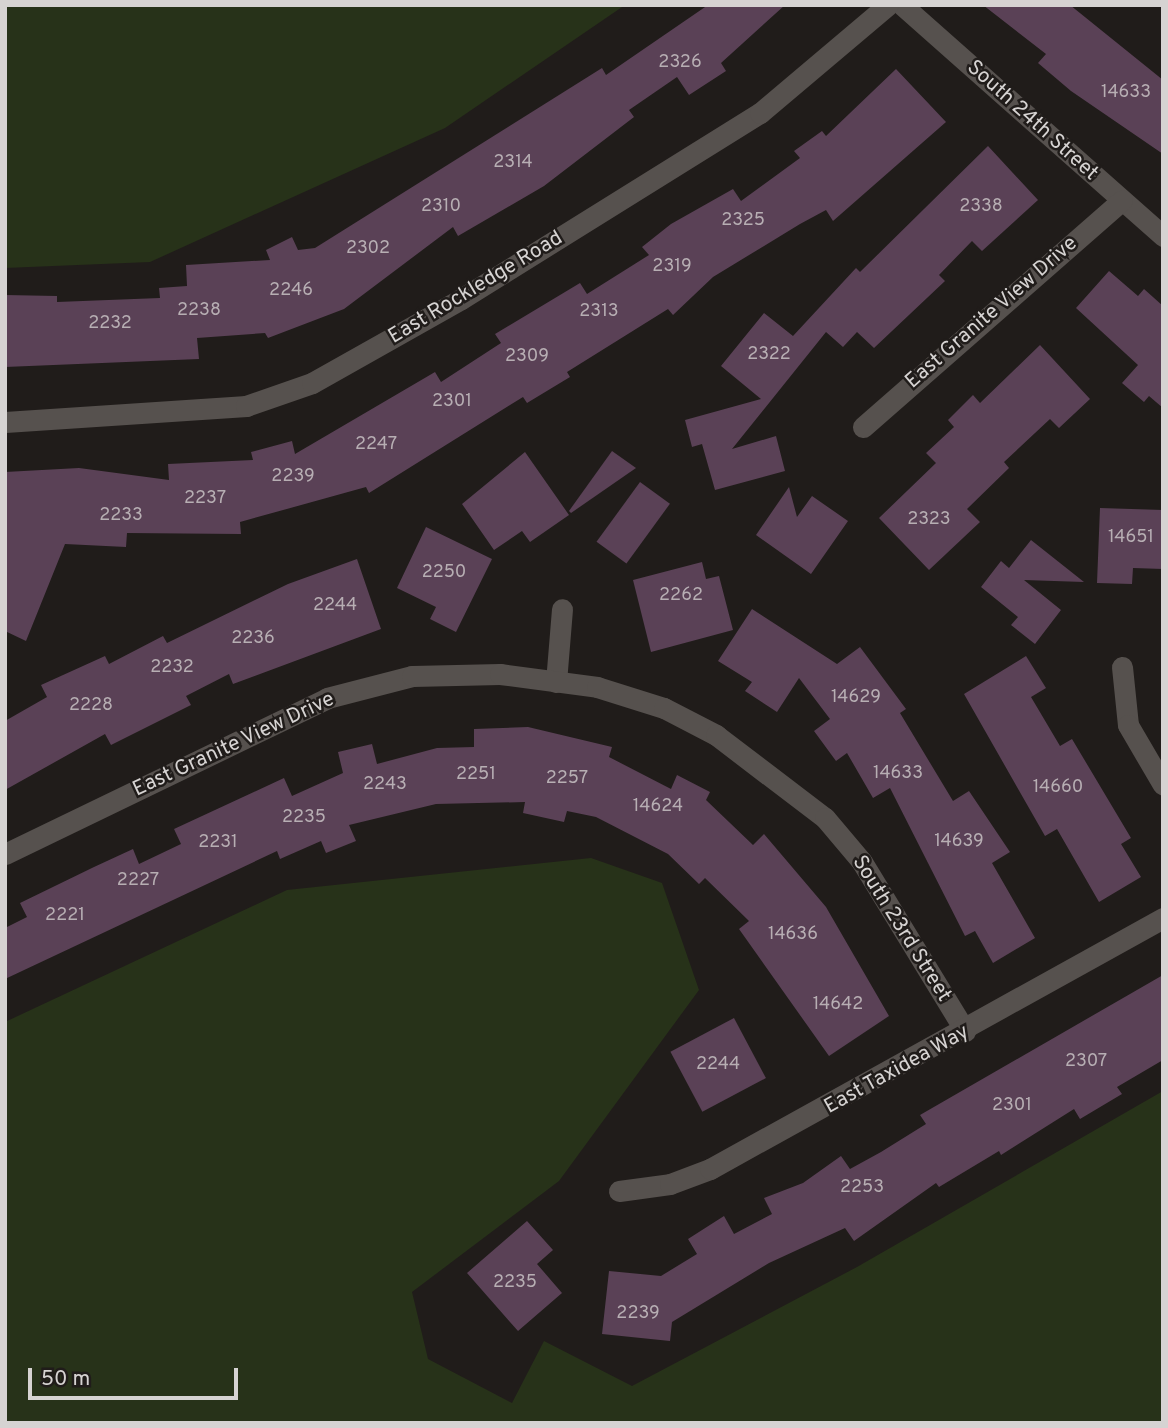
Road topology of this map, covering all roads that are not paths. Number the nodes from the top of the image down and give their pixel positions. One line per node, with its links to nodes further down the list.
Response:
1 (888, 5): 5 (street, East Rockledge Road)
2 (902, 5): 3 (street, South 24th Street)
3 (1122, 200): 4 (street, South 24th Street); 6 (street, East Granite View Drive)
4 (1163, 236)
5 (5, 422)
6 (863, 427)
7 (562, 609): 9 (street)
8 (1122, 667): 11 (street)
9 (556, 682): 10 (street, East Granite View Drive); 12 (street, East Granite View Drive)
10 (664, 708): 14 (street, South 23rd Street)
11 (1163, 785)
12 (5, 854)
13 (1163, 918): 14 (street, East Taxidea Way)
14 (965, 1031): 15 (street, East Taxidea Way)
15 (619, 1191)

